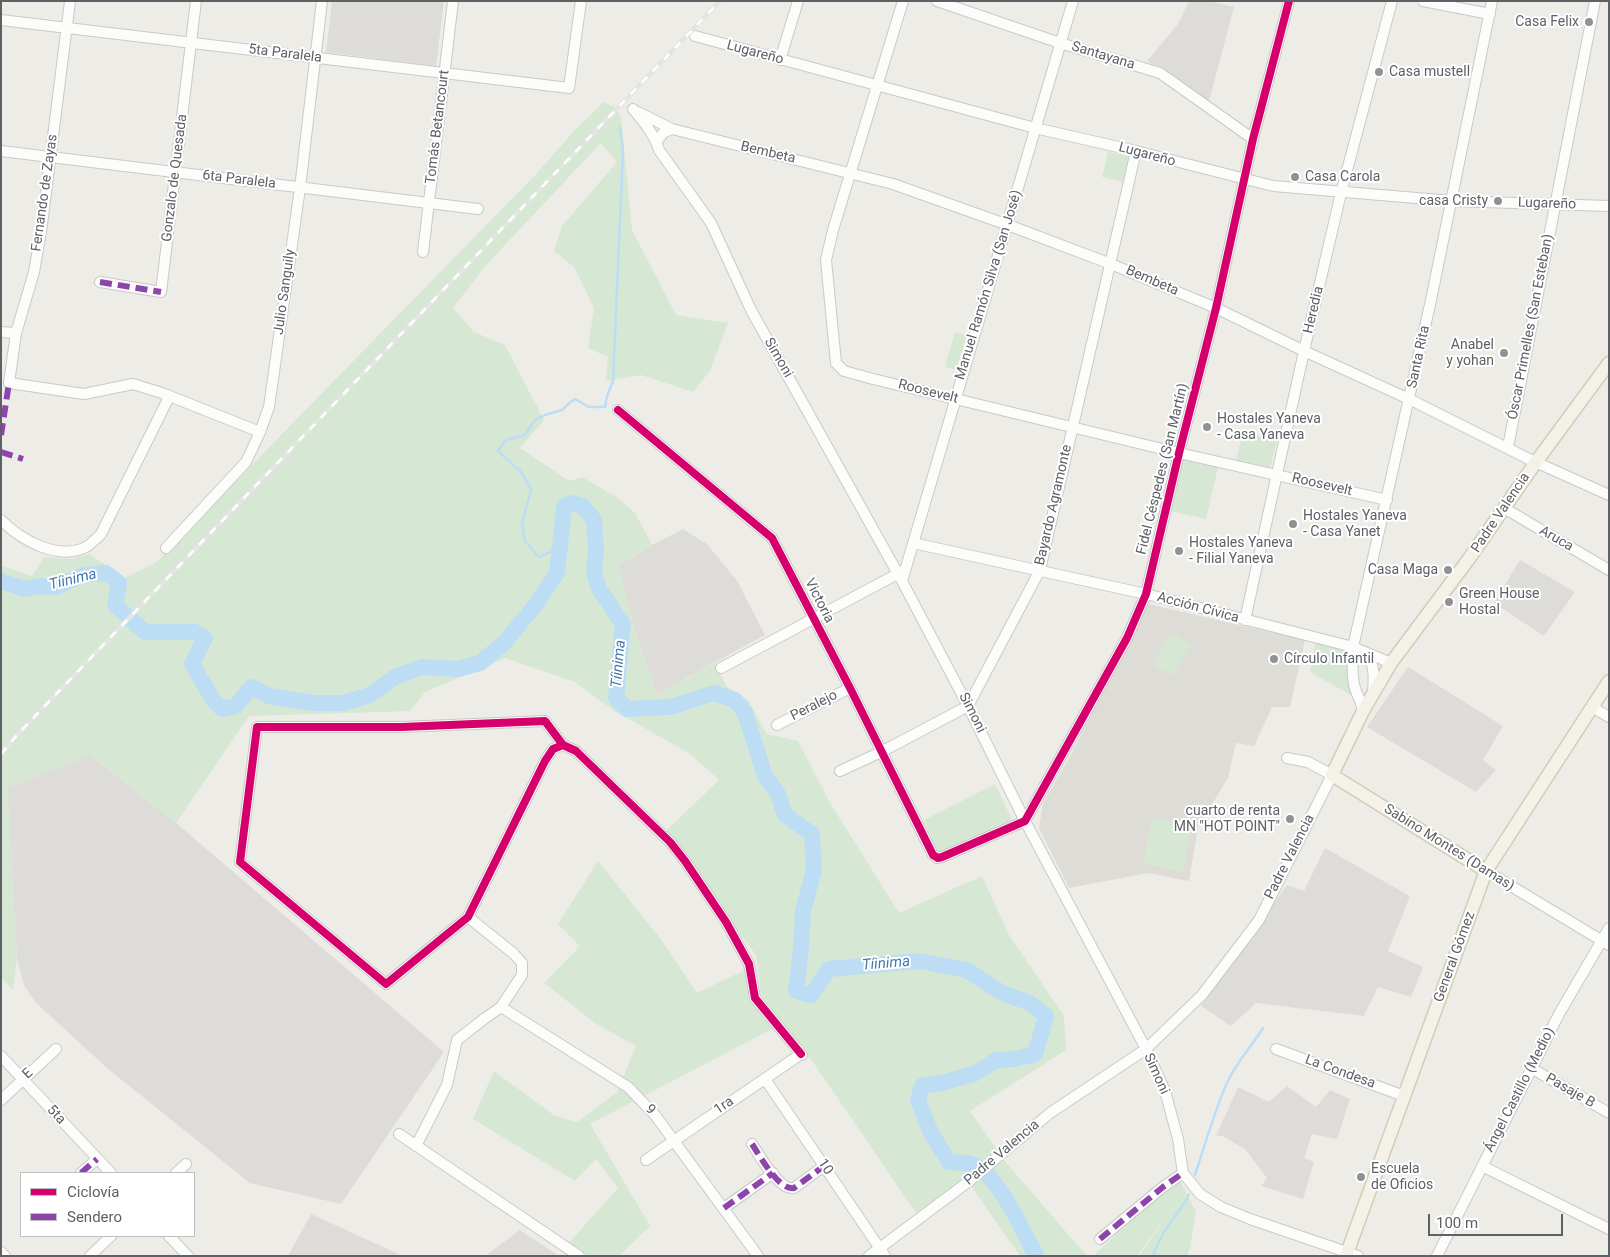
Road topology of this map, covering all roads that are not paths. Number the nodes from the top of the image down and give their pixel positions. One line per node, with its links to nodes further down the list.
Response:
1 (70, 1): 17 (street, Fernando de Zayas)
2 (196, 1): 19 (street, Gonzalo de Quesada)
3 (322, 1): 21 (street, Julio Sanguily)
4 (453, 1): 23 (street, Tomás Betancourt)
5 (580, 1): 23 (street, 5ta Paralela)
6 (798, 1): 22 (street)
7 (903, 1): 24 (street, Roosevelt)
8 (937, 1): 20 (street, Santayana)
9 (1073, 1): 20 (street, Manuel Ramón Silva (San José))
10 (1289, 1): 28 (street, Fidel Céspedes (San Martín))
11 (1392, 1): 37 (street, Heredia)
12 (1423, 1): 15 (street)
13 (1492, 1): 15 (street, Santa Rita)
14 (1595, 1): 40 (street, Óscar Primelles (San Esteban))
15 (1490, 14): 38 (street, Santa Rita)
16 (1, 20): 17 (street, 5ta Paralela)
17 (67, 28): 19 (street, 5ta Paralela); 32 (street, Fernando de Zayas)
18 (695, 36): 22 (street, Lugareño)
19 (191, 43): 21 (street, 5ta Paralela); 33 (street, Gonzalo de Quesada)
20 (1060, 43): 26 (street, Manuel Ramón Silva (San José)); 28 (street, Santayana)
21 (316, 58): 23 (street, 5ta Paralela); 36 (street, Julio Sanguily)
22 (780, 60): 24 (street, Lugareño)
23 (444, 73): 39 (street, Tomás Betancourt)
24 (877, 86): 26 (street, Lugareño); 34 (street, Roosevelt)
25 (633, 109): 27 (street, Bembeta); 29 (street, Simoni)
26 (1035, 128): 31 (street, Lugareño); 43 (street, Manuel Ramón Silva (San José))
27 (672, 129): 29 (street); 34 (street, Bembeta)
28 (1253, 139): 35 (street, Fidel Céspedes (San Martín))
29 (656, 141): 70 (street, Simoni)
30 (1, 151): 32 (street, 6ta Paralela)
31 (1136, 151): 35 (street, Lugareño); 45 (street, Bayardo Agramonte)
32 (50, 157): 33 (street, 6ta Paralela); 49 (street, Fernando de Zayas)
33 (176, 172): 36 (street, 6ta Paralela); 46 (street, Gonzalo de Quesada)
34 (852, 172): 43 (street, Bembeta); 53 (street, Roosevelt)
35 (1244, 180): 37 (street, Lugareño); 47 (street, Fidel Céspedes (San Martín))
36 (300, 188): 39 (street, 6ta Paralela); 57 (street, Julio Sanguily)
37 (1341, 193): 38 (street, Lugareño); 50 (street, Heredia)
38 (1452, 201): 40 (street, Lugareño); 54 (street, Santa Rita)
39 (429, 203): 42 (street, 6ta Paralela); 44 (street, Tomás Betancourt)
40 (1556, 204): 41 (street, Lugareño); 58 (street, Óscar Primelles (San Esteban))
41 (1609, 206)
42 (478, 209)
43 (1008, 225): 45 (street, Bembeta); 53 (street, Manuel Ramón Silva (San José))
44 (423, 252)
45 (1111, 264): 47 (street, Bembeta); 56 (street, Bayardo Agramonte)
46 (100, 282)
47 (1216, 308): 50 (street, Bembeta); 59 (street, Fidel Céspedes (San Martín))
48 (1, 332): 49 (street)
49 (16, 334): 52 (street, Fernando de Zayas)
50 (1304, 351): 54 (street, Bembeta); 61 (street, Heredia)
51 (1607, 368): 60 (main road, Padre Valencia)
52 (169, 397): 57 (street); 65 (street)
53 (955, 399): 56 (street, Roosevelt); 66 (street, Manuel Ramón Silva (San José))
54 (1409, 399): 58 (street, Bembeta); 63 (street, Santa Rita)
55 (618, 410): 72 (street, Victoria)
56 (1072, 427): 59 (street, Roosevelt); 68 (street, Bayardo Agramonte)
57 (260, 432): 67 (street, Julio Sanguily)
58 (1508, 447): 60 (street, Bembeta)
59 (1179, 453): 61 (street, Roosevelt); 71 (street, Fidel Céspedes (San Martín))
60 (1536, 462): 62 (street, Bembeta); 64 (main road, Padre Valencia)
61 (1277, 475): 63 (street, Roosevelt); 73 (street, Heredia)
62 (1609, 495)
63 (1387, 500): 74 (street, Santa Rita)
64 (1504, 508): 69 (street, Aruca); 76 (main road, Padre Valencia)
65 (1, 520)
66 (914, 543): 68 (street, Acción Cívica); 70 (street, Manuel Ramón Silva (San José))
67 (166, 548)
68 (1040, 570): 71 (street, Acción Cívica); 81 (street, Bayardo Agramonte)
69 (1609, 570)
70 (902, 575): 72 (street); 81 (street, Simoni)
71 (1146, 594): 73 (street, Acción Cívica); 91 (street, Fidel Céspedes (San Martín))
72 (813, 618): 77 (street); 79 (street, Victoria)
73 (1245, 620): 74 (street, Acción Cívica)
74 (1353, 647): 75 (street, Acción Cívica); 83 (street, Santa Rita)
75 (1367, 654): 76 (street, Acción Cívica); 80 (street)
76 (1391, 663): 80 (main road, Padre Valencia)
77 (721, 668)
78 (1609, 681): 82 (main road, General Gómez)
79 (850, 688): 85 (street, Peralejo); 87 (street, Victoria)
80 (1372, 696): 83 (main road, Padre Valencia)
81 (968, 706): 87 (street); 91 (street, Simoni)
82 (1592, 706): 84 (street); 92 (main road, General Gómez)
83 (1363, 711): 90 (main road, Padre Valencia)
84 (1609, 717)
85 (777, 725)
86 (563, 745): 93 (street); 93 (street); 103 (street, 1ra)
87 (881, 752): 89 (street); 91 (street, Victoria)
88 (1287, 758): 90 (street, Sabino Montes (Damas))
89 (840, 771)
90 (1332, 775): 92 (main road, Sabino Montes (Damas)); 98 (street, Padre Valencia)
91 (1025, 821): 98 (street, Simoni)
92 (1486, 871): 95 (street, Sabino Montes (Damas)); 104 (main road, General Gómez)
93 (468, 917): 96 (street)
94 (1609, 928): 95 (street, Ángel Castillo (Medio))
95 (1605, 943): 101 (street, Ángel Castillo (Medio))
96 (501, 1007): 108 (street, 9); 110 (street)
97 (56, 1049): 102 (street, E)
98 (1146, 1049): 120 (street, Simoni); 127 (street, Padre Valencia)
99 (1276, 1049): 104 (street, La Condesa)
100 (1, 1056): 102 (street, 5ta)
101 (1531, 1068): 106 (street, Pasaje B); 115 (street, Ángel Castillo (Medio))
102 (23, 1079): 105 (street, E); 111 (street, 5ta)
103 (765, 1079): 108 (street, 1ra); 114 (street, 10)
104 (1404, 1096): 128 (main road, General Gómez)
105 (1, 1100)
106 (1609, 1113)
107 (399, 1134): 110 (street)
108 (674, 1140): 112 (street, 1ra); 121 (street, 9)
109 (752, 1144): 119 (street)
110 (416, 1146): 132 (street)
111 (97, 1159): 116 (street); 117 (street, 5ta)
112 (646, 1160)
113 (186, 1164): 118 (street)
114 (824, 1166): 119 (street); 127 (street, 10)
115 (1482, 1166): 122 (street); 135 (street, Ángel Castillo (Medio))
116 (82, 1172)
117 (110, 1172)
118 (177, 1172)
119 (772, 1173): 121 (street)
120 (1183, 1173): 125 (street); 128 (street)
121 (724, 1208): 133 (street, 9)
122 (1609, 1228)
123 (110, 1237): 130 (street)
124 (170, 1237): 131 (street)
125 (1100, 1239)
126 (1, 1252): 129 (street)
127 (883, 1252): 134 (street, Padre Valencia)
128 (1351, 1254)
129 (5, 1256)
130 (90, 1256)
131 (188, 1256)
132 (579, 1256)
133 (758, 1256)
134 (869, 1256)
135 (1437, 1256)

